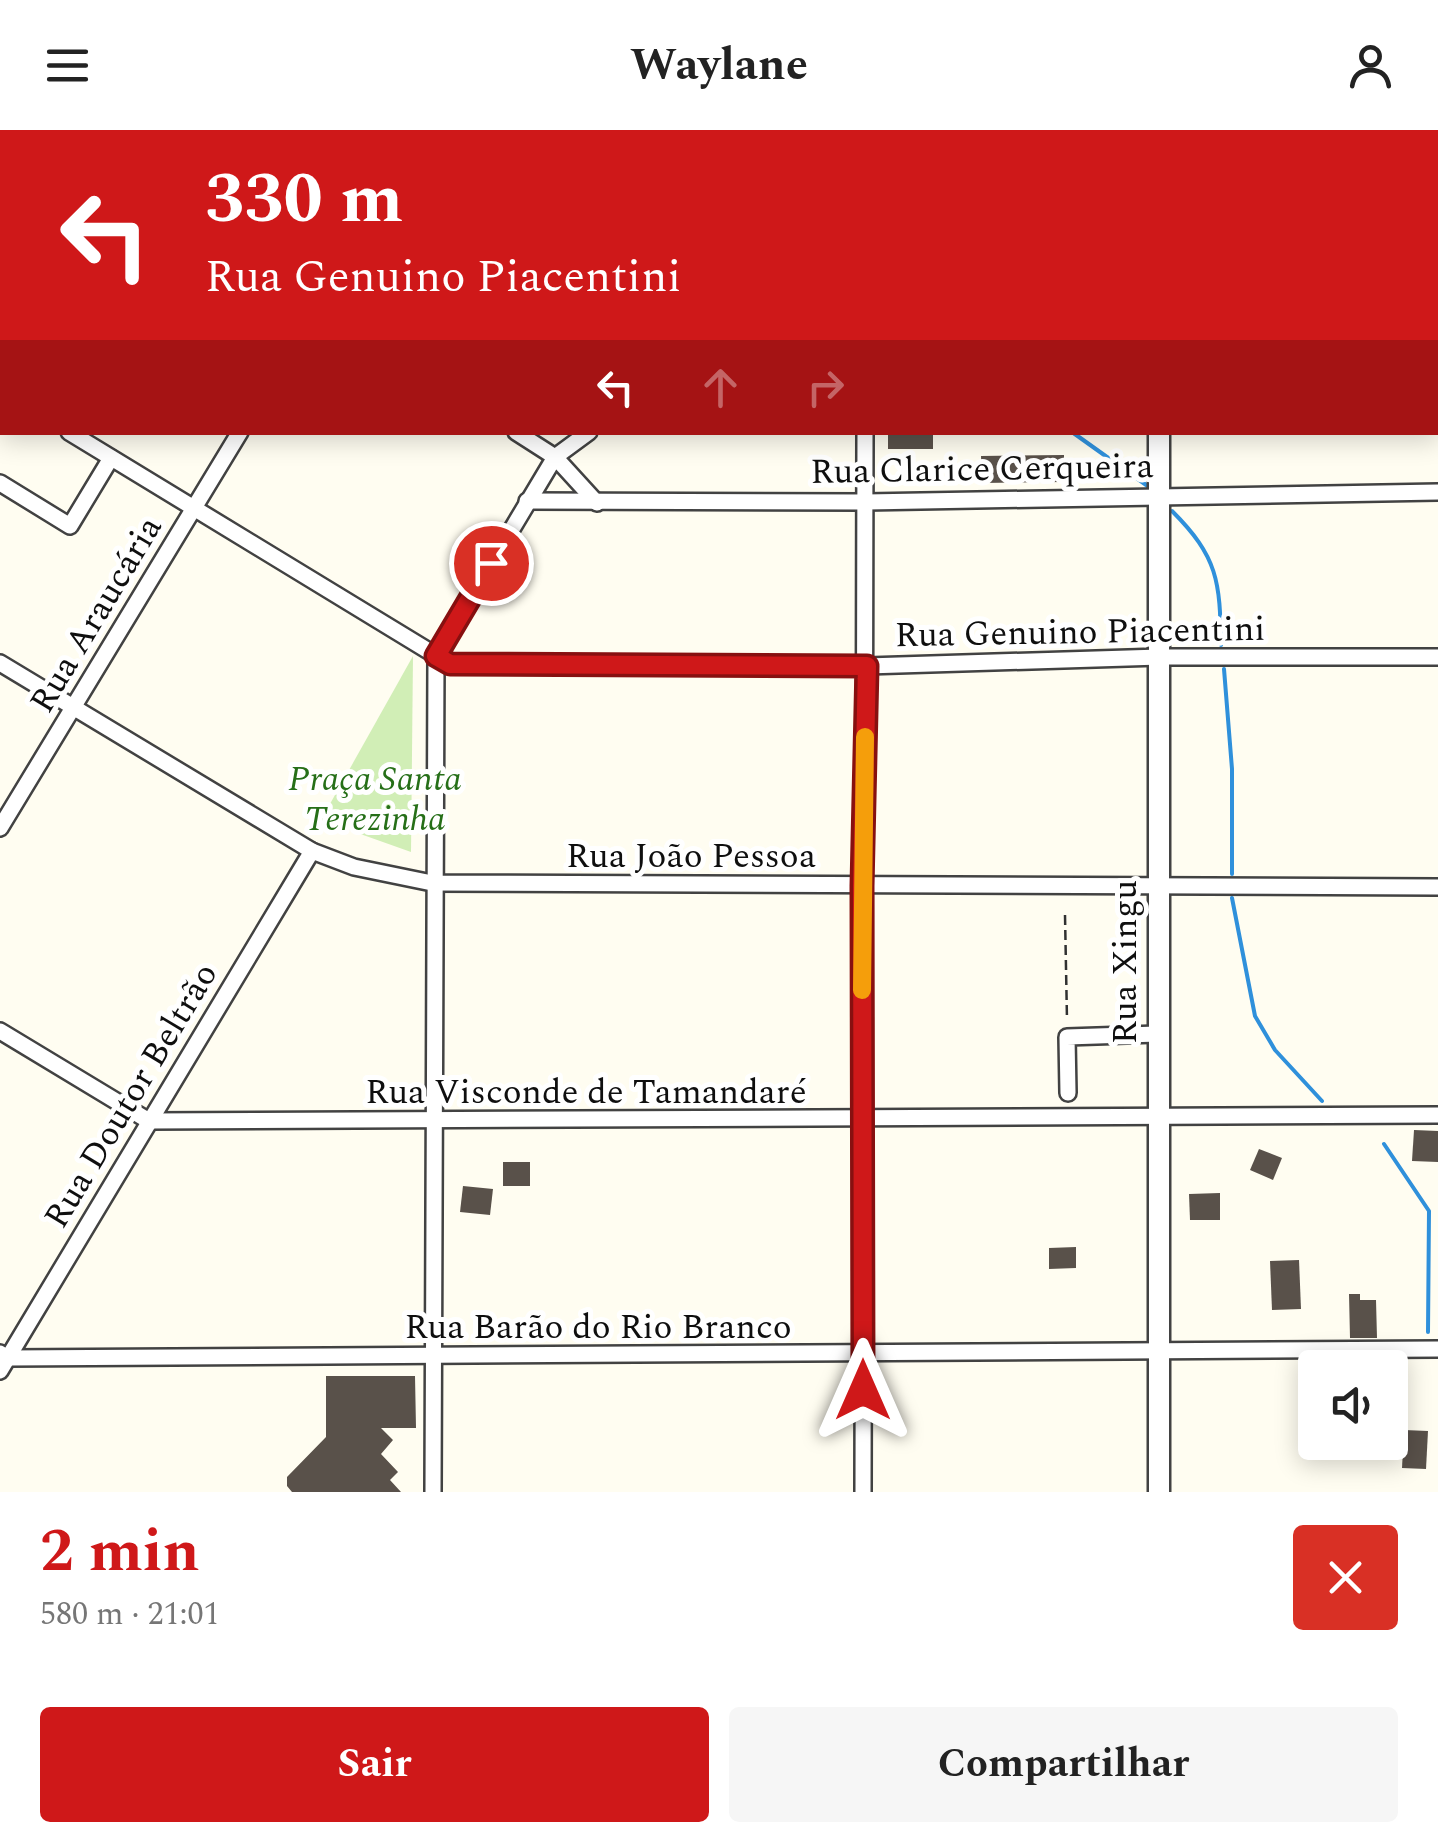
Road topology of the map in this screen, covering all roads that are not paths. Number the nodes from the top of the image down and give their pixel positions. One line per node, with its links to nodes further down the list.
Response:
1 (74, 435): 8 (street, Rua Genuino Piacentini)
2 (238, 435): 15 (street, Rua Araucária)
3 (521, 435): 7 (street)
4 (585, 435): 7 (street)
5 (865, 435): 13 (street)
6 (1159, 435): 11 (street, Rua Xingu)
7 (555, 457): 12 (street); 14 (street)
8 (111, 458): 9 (street); 15 (street, Rua Genuino Piacentini)
9 (0, 483)
10 (1438, 492): 11 (street, Rua Clarice Cerqueira)
11 (1160, 495): 13 (street, Rua Clarice Cerqueira); 18 (street, Rua Xingu)
12 (528, 501): 14 (street, Rua Clarice Cerqueira); 16 (street)
13 (866, 502): 14 (street, Rua Clarice Cerqueira); 20 (street)
14 (597, 503)
15 (196, 507): 16 (street, Rua Genuino Piacentini); 21 (street, Rua Araucária)
16 (436, 656): 20 (street, Rua Genuino Piacentini); 24 (street)
17 (1438, 656): 18 (street, Rua Genuino Piacentini)
18 (1160, 657): 20 (street, Rua Genuino Piacentini); 25 (street, Rua Xingu)
19 (0, 663): 21 (street, Rua João Pessoa)
20 (867, 666): 26 (street)
21 (73, 707): 22 (street, Rua Araucária); 23 (street, Rua João Pessoa)
22 (0, 828)
23 (312, 851): 24 (street, Rua João Pessoa); 34 (street, Rua Doutor Beltrão)
24 (432, 883): 26 (street, Rua João Pessoa); 35 (street)
25 (1157, 885): 26 (street, Rua João Pessoa); 27 (street, Rua João Pessoa); 29 (street, Rua Xingu)
26 (862, 886): 33 (street)
27 (1438, 887)
28 (0, 1031): 34 (street)
29 (1156, 1034): 30 (street); 32 (street, Rua Xingu)
30 (1068, 1093)
31 (1438, 1115): 32 (street, Rua Visconde de Tamandaré)
32 (1156, 1116): 33 (street, Rua Visconde de Tamandaré); 37 (street, Rua Xingu)
33 (862, 1120): 35 (street, Rua Visconde de Tamandaré); 39 (street)
34 (149, 1121): 35 (street, Rua Visconde de Tamandaré); 40 (street, Rua Doutor Beltrão)
35 (431, 1123): 38 (street)
36 (1438, 1350): 37 (street, Rua Barão do Rio Branco)
37 (1156, 1353): 39 (street, Rua Barão do Rio Branco); 43 (street, Rua Xingu)
38 (431, 1356): 39 (street, Rua Barão do Rio Branco); 40 (street, Rua Barão do Rio Branco); 41 (street)
39 (862, 1356): 42 (street)
40 (3, 1360)
41 (433, 1492)
42 (863, 1492)
43 (1160, 1492)

